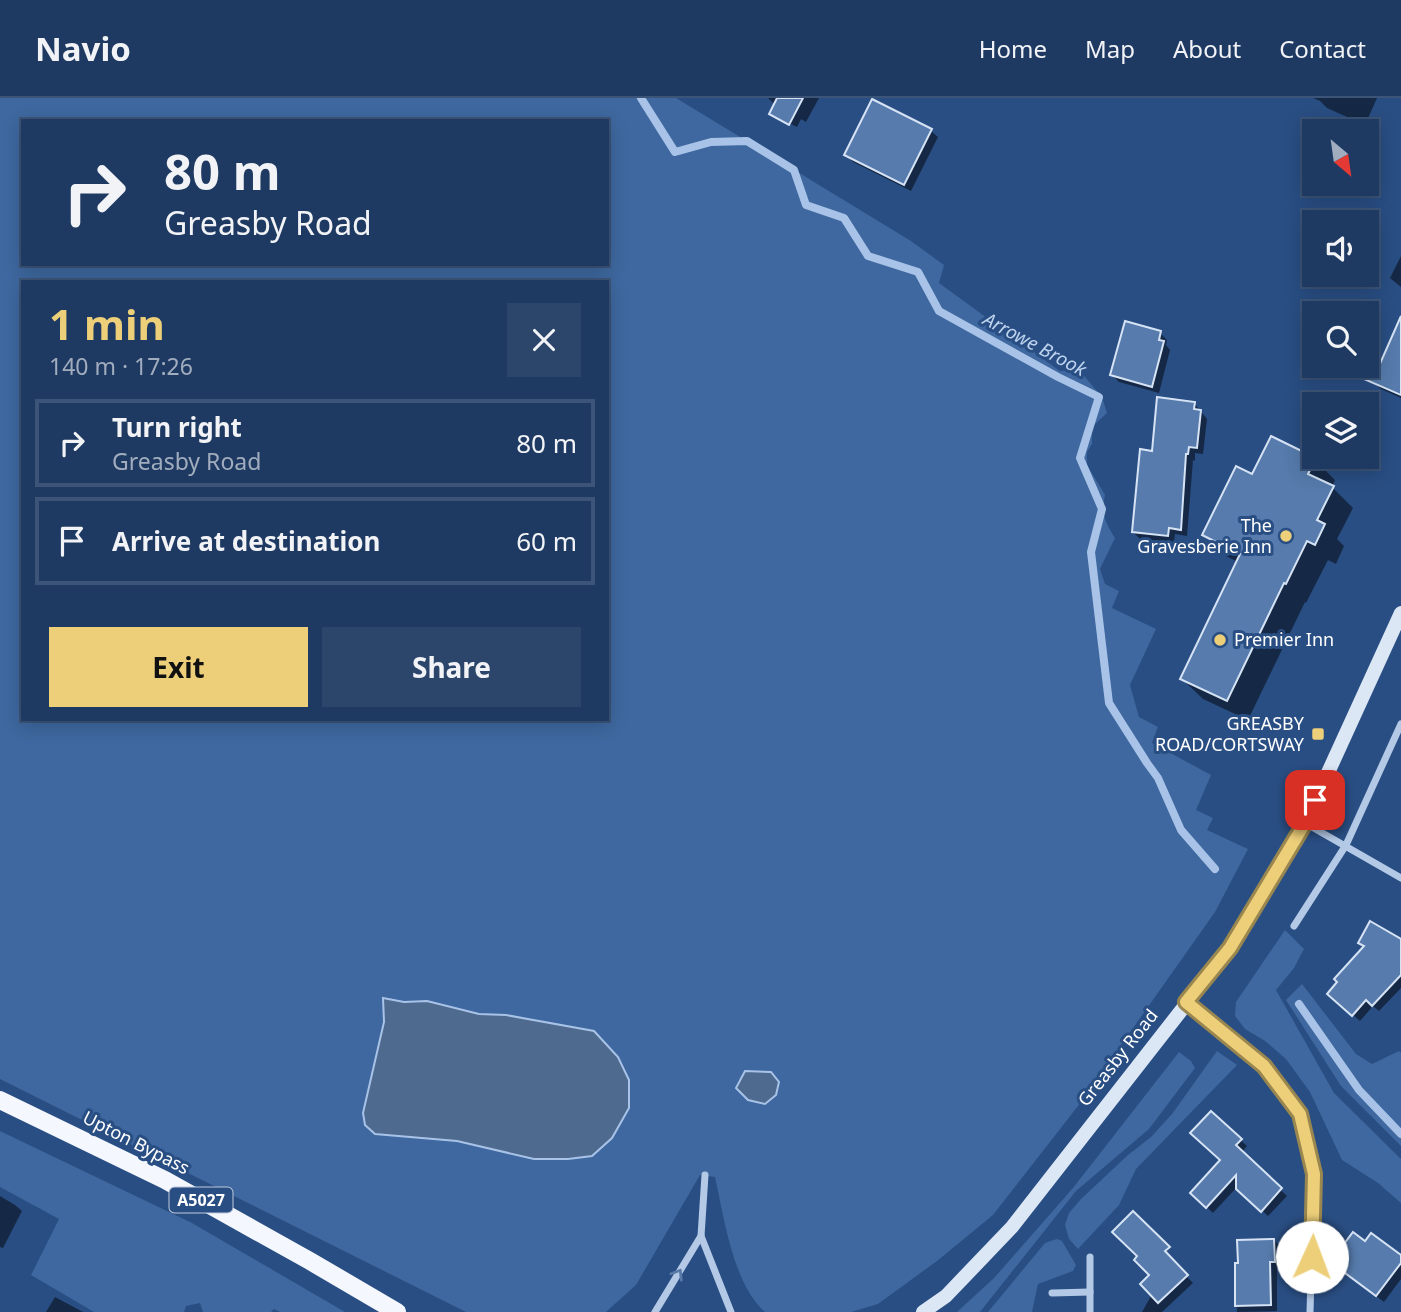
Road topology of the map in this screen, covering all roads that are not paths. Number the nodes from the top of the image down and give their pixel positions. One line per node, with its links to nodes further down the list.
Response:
1 (1401, 613): 3 (main road, Greasby Road)
2 (1401, 724): 4 (street)
3 (1305, 823): 4 (street); 7 (main road, Greasby Road)
4 (1346, 845): 5 (street); 6 (street)
5 (1401, 878)
6 (1294, 926)
7 (1186, 1002): 17 (main road, Greasby Road); 19 (street)
8 (0, 1100): 14 (main road, Upton Bypass / A5027)
9 (705, 1175): 10 (street)
10 (701, 1236): 15 (street, one-way to 10); 16 (street)
11 (1090, 1257): 12 (street)
12 (1090, 1292): 13 (street); 18 (street)
13 (1052, 1293)
14 (397, 1312)
15 (654, 1312)
16 (731, 1312)
17 (923, 1312)
18 (1090, 1312)
19 (1310, 1312)

